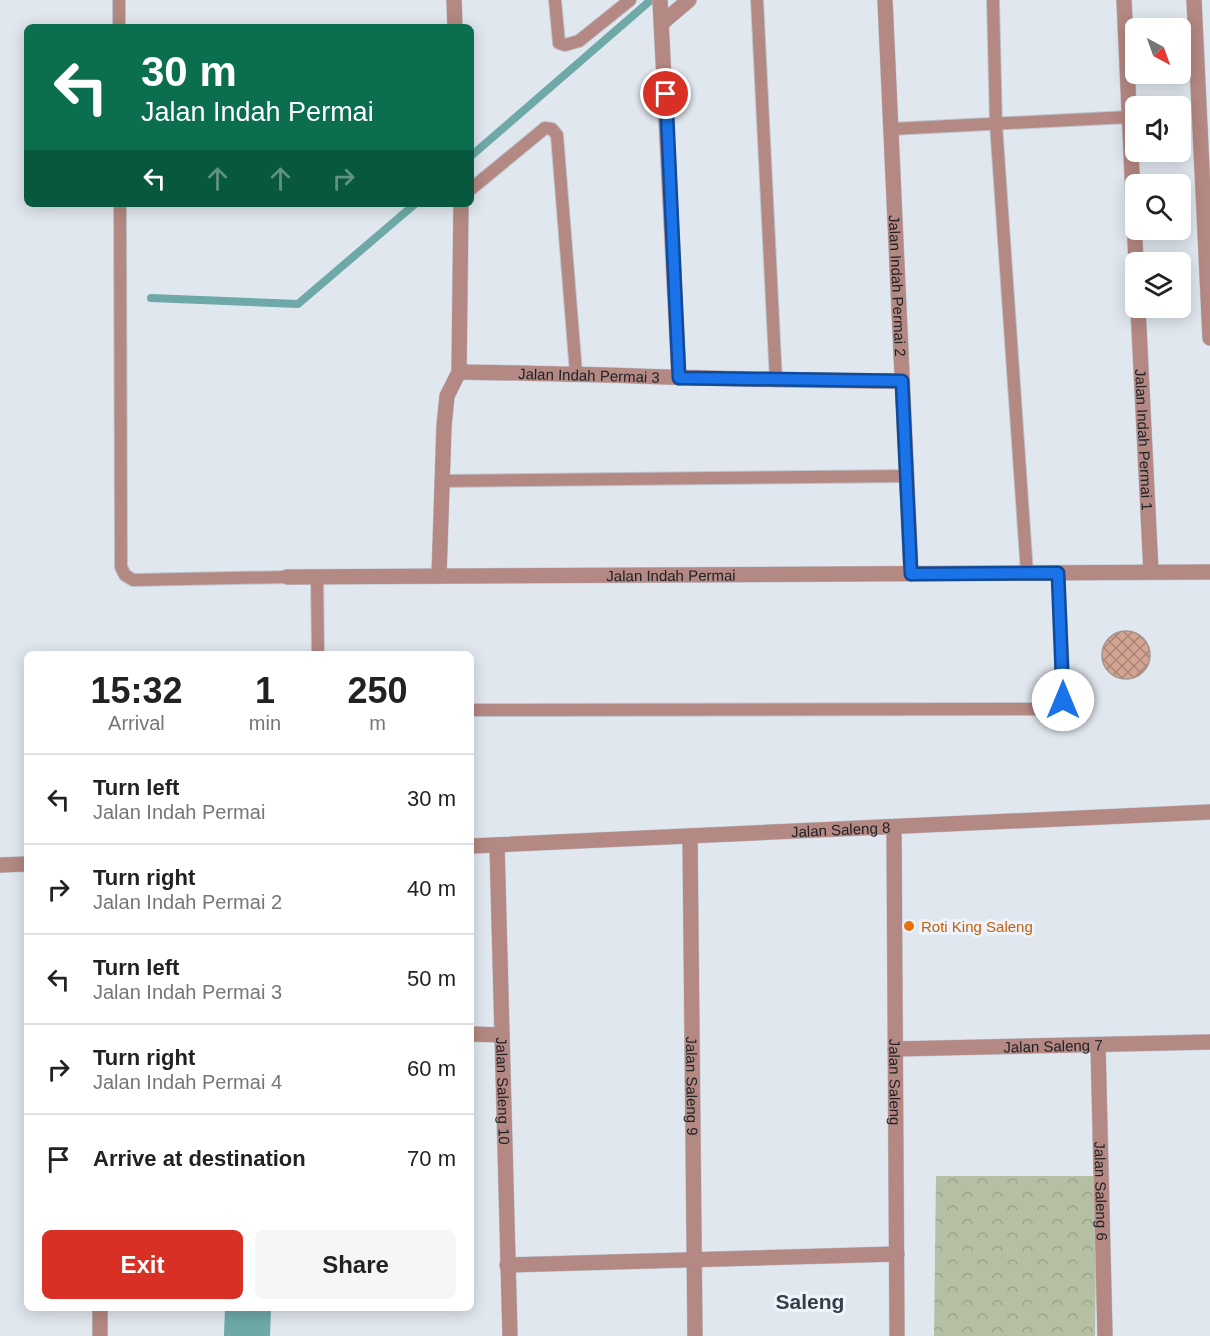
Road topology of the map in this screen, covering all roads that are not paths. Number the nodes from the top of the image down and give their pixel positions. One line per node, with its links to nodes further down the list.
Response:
1 (119, 0): 12 (lane)
2 (454, 0): 13 (street)
3 (555, 0): 4 (lane)
4 (630, 0)
5 (689, 0): 11 (street)
6 (757, 0): 29 (lane)
7 (885, 0): 17 (street, Jalan Indah Permai 2)
8 (993, 0): 16 (lane)
9 (1124, 0): 14 (street)
10 (1194, 0): 19 (street)
11 (661, 11): 28 (street)
12 (119, 24)
13 (455, 24)
14 (1128, 96)
15 (1125, 117): 16 (lane)
16 (996, 124): 17 (lane); 35 (lane)
17 (891, 129): 30 (street, Jalan Indah Permai 2)
18 (1131, 162): 23 (street)
19 (1206, 186): 25 (street)
20 (474, 187): 27 (lane)
21 (120, 207): 39 (lane, Jalan Indah Permai)
22 (461, 207): 26 (street)
23 (1136, 252)
24 (1138, 318): 33 (street, Jalan Indah Permai 1)
25 (1210, 338)
26 (459, 372): 27 (street, Jalan Indah Permai 3); 32 (street)
27 (576, 373): 28 (street, Jalan Indah Permai 3)
28 (679, 378): 29 (street, Jalan Indah Permai 3)
29 (776, 381): 30 (street, Jalan Indah Permai 3)
30 (902, 381): 31 (street, Jalan Indah Permai 2)
31 (908, 476): 32 (lane); 37 (street, Jalan Indah Permai 2)
32 (442, 481): 38 (street)
33 (1151, 572): 34 (street, Jalan Indah Permai); 36 (street, Jalan Indah Permai)
34 (1210, 572)
35 (1027, 573): 36 (street, Jalan Indah Permai); 37 (street, Jalan Indah Permai)
36 (1058, 573): 42 (lane)
37 (911, 574): 38 (street, Jalan Indah Permai)
38 (439, 576): 40 (street, Jalan Indah Permai)
39 (286, 577): 40 (street, Jalan Indah Permai)
40 (317, 577): 41 (lane)
41 (318, 651)
42 (474, 710)
43 (1210, 812): 44 (street, Jalan Saleng 8)
44 (894, 826): 45 (street, Jalan Saleng 8); 54 (street, Jalan Saleng)
45 (690, 836): 46 (street, Jalan Saleng 8); 56 (street, Jalan Saleng 9)
46 (497, 845): 47 (street, Jalan Saleng 8); 51 (street, Jalan Saleng 10)
47 (474, 846)
48 (24, 864): 49 (street)
49 (0, 865)
50 (474, 1034): 51 (street)
51 (502, 1035): 57 (street, Jalan Saleng 10)
52 (1210, 1042): 53 (street, Jalan Saleng 7)
53 (1098, 1044): 54 (street, Jalan Saleng 7); 63 (street, Jalan Saleng 6)
54 (895, 1049): 55 (street, Jalan Saleng)
55 (897, 1254): 56 (street); 62 (street, Jalan Saleng)
56 (692, 1259): 57 (street); 61 (street, Jalan Saleng 9)
57 (507, 1265): 60 (street, Jalan Saleng 10)
58 (99, 1311): 59 (street)
59 (100, 1336)
60 (510, 1336)
61 (695, 1336)
62 (897, 1336)
63 (1105, 1336)

